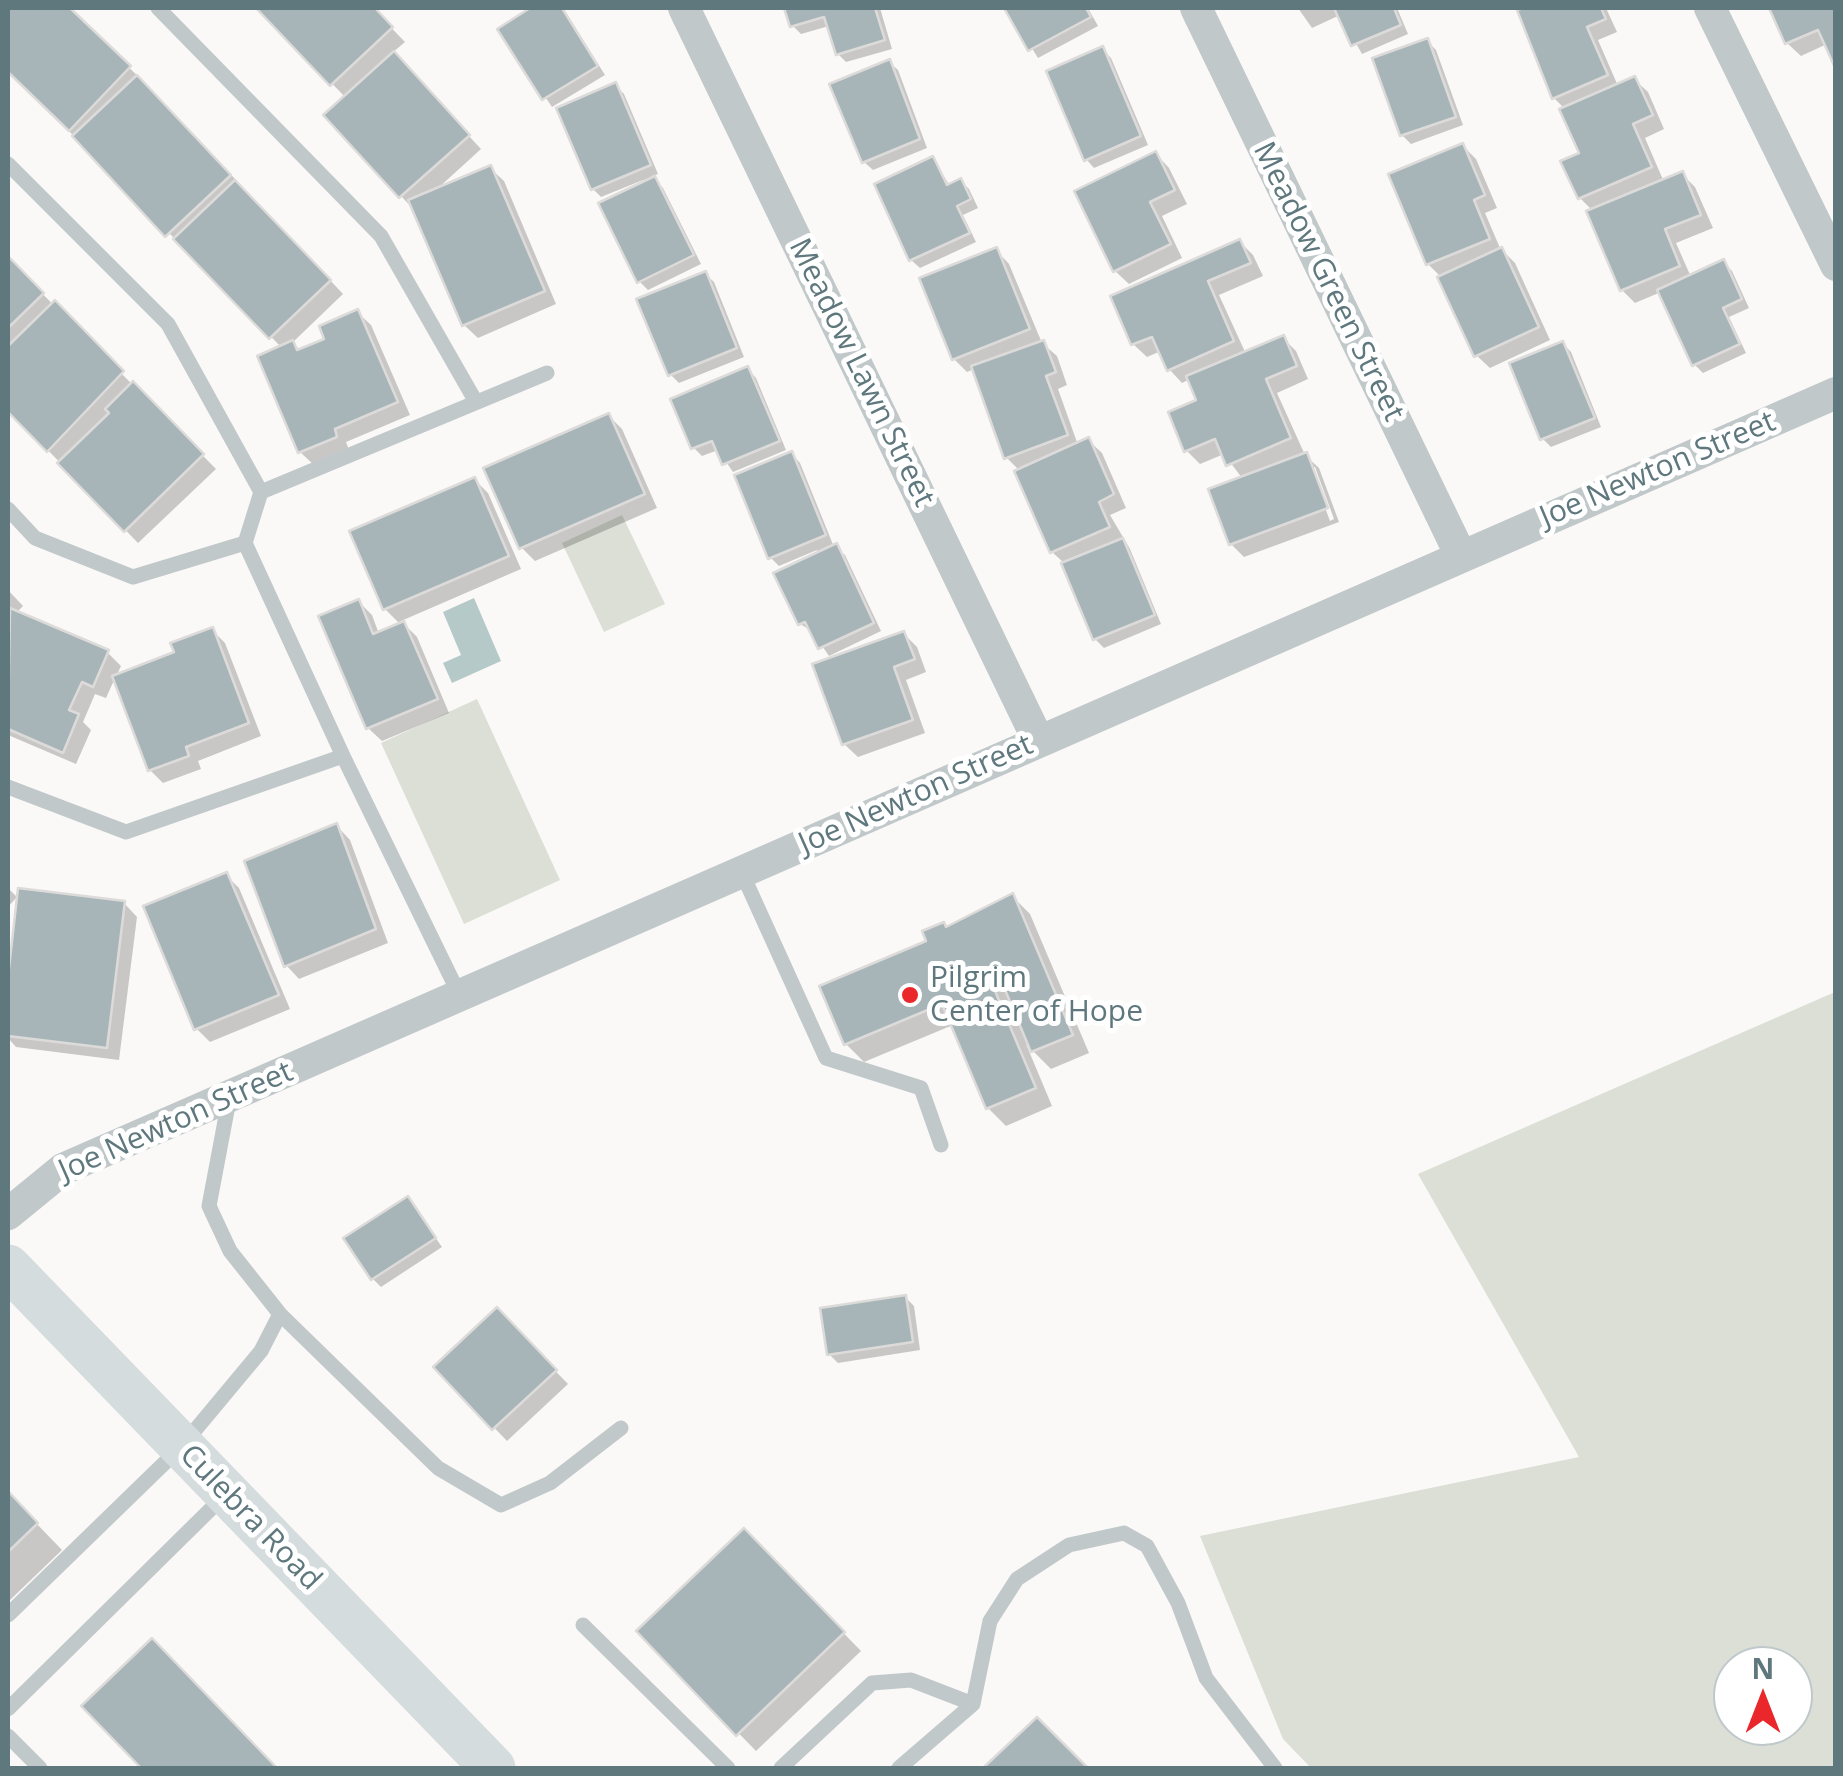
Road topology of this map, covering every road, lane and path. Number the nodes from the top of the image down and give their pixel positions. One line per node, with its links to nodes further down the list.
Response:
1 (158, 8): 9 (lane)
2 (684, 8): 14 (street, Meadow Lawn Street)
3 (1196, 8): 13 (street, Meadow Green Street)
4 (1710, 8): 6 (street)
5 (8, 164): 10 (lane)
6 (1836, 264)
7 (547, 373): 9 (lane)
8 (1836, 392): 13 (street, Joe Newton Street)
9 (476, 402): 10 (lane)
10 (262, 492): 12 (lane)
11 (8, 509): 12 (lane)
12 (245, 543): 15 (lane)
13 (1461, 556): 14 (street, Joe Newton Street)
14 (1038, 740): 17 (street, Joe Newton Street)
15 (343, 756): 16 (lane); 18 (lane)
16 (8, 787)
17 (742, 873): 18 (street, Joe Newton Street); 20 (lane)
18 (460, 996): 19 (street, Joe Newton Street)
19 (230, 1096): 21 (street, Joe Newton Street); 23 (lane)
20 (941, 1144)
21 (8, 1214)
22 (8, 1267): 25 (main road, Culebra Road)
23 (280, 1314): 24 (lane); 25 (lane)
24 (621, 1428)
25 (180, 1446): 26 (main road, Culebra Road); 27 (lane)
26 (226, 1494): 30 (lane); 33 (main road, Culebra Road)
27 (8, 1615)
28 (583, 1625): 34 (lane)
29 (973, 1704): 35 (lane); 36 (lane); 37 (lane)
30 (8, 1708)
31 (8, 1736): 32 (lane)
32 (40, 1768)
33 (493, 1768)
34 (728, 1768)
35 (781, 1768)
36 (899, 1768)
37 (1274, 1768)

